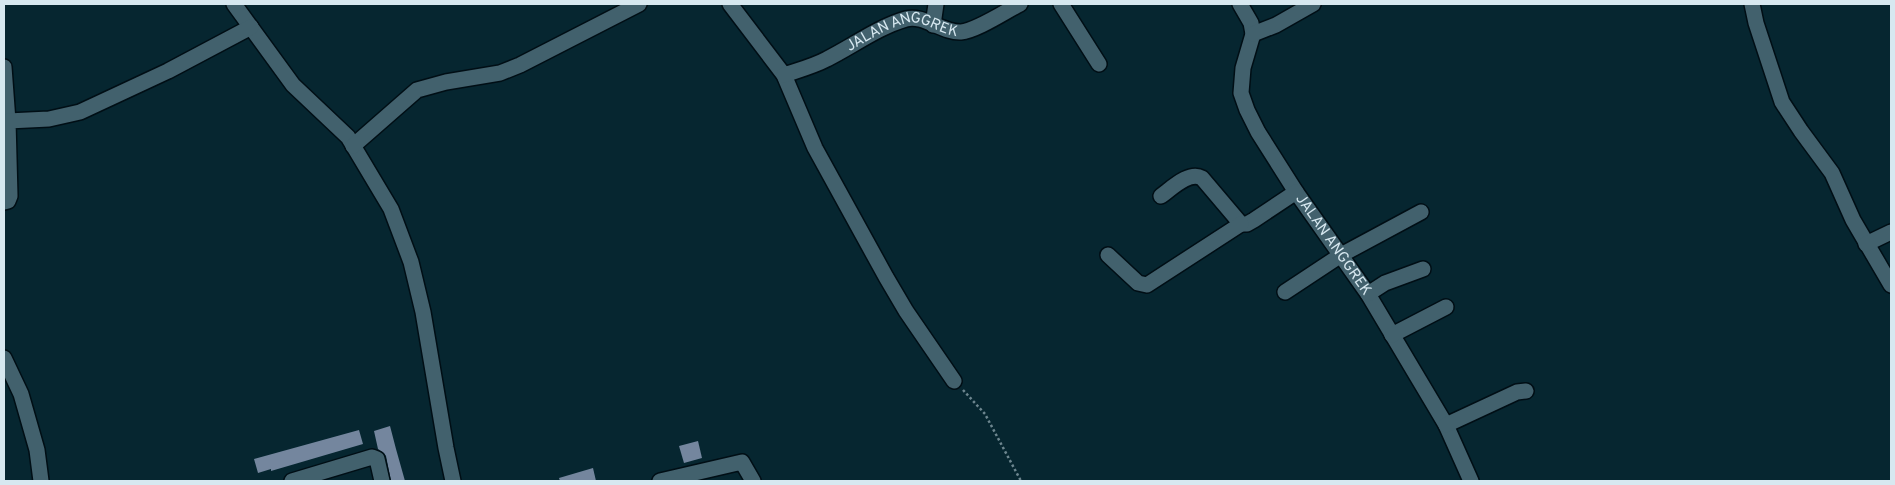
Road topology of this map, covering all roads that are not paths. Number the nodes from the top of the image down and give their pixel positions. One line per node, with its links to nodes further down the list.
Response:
1 (234, 4): 11 (street)
2 (639, 4): 17 (street)
3 (730, 4): 15 (street)
4 (936, 4): 10 (street)
5 (1020, 4): 10 (street, JALAN ANGGREK)
6 (1061, 4): 13 (street)
7 (1240, 4): 12 (street)
8 (1313, 4): 12 (street)
9 (1752, 4): 24 (street)
10 (933, 25): 15 (street, JALAN ANGGREK)
11 (250, 27): 16 (street); 17 (street)
12 (1252, 34): 18 (street, JALAN ANGGREK)
13 (1099, 64)
14 (4, 67): 16 (street)
15 (784, 75): 34 (street)
16 (8, 121): 20 (street)
17 (353, 146): 40 (street)
18 (1296, 192): 22 (street); 26 (street, JALAN ANGGREK)
19 (1162, 196): 22 (street)
20 (4, 202)
21 (1421, 212): 26 (street)
22 (1241, 224): 25 (street)
23 (1891, 232): 24 (street)
24 (1866, 244): 28 (street)
25 (1108, 254)
26 (1341, 255): 29 (street); 30 (street, JALAN ANGGREK)
27 (1423, 269): 30 (street)
28 (1891, 285)
29 (1286, 292)
30 (1368, 294): 32 (street, JALAN ANGGREK)
31 (1446, 307): 32 (street)
32 (1392, 335): 36 (street, JALAN ANGGREK)
33 (4, 358): 37 (street)
34 (954, 381)
35 (1526, 391): 36 (street)
36 (1446, 425): 43 (street, JALAN ANGGREK)
37 (42, 481)
38 (292, 481): 39 (street)
39 (382, 481)
40 (453, 481)
41 (660, 481): 42 (street)
42 (753, 481)
43 (1471, 481)

